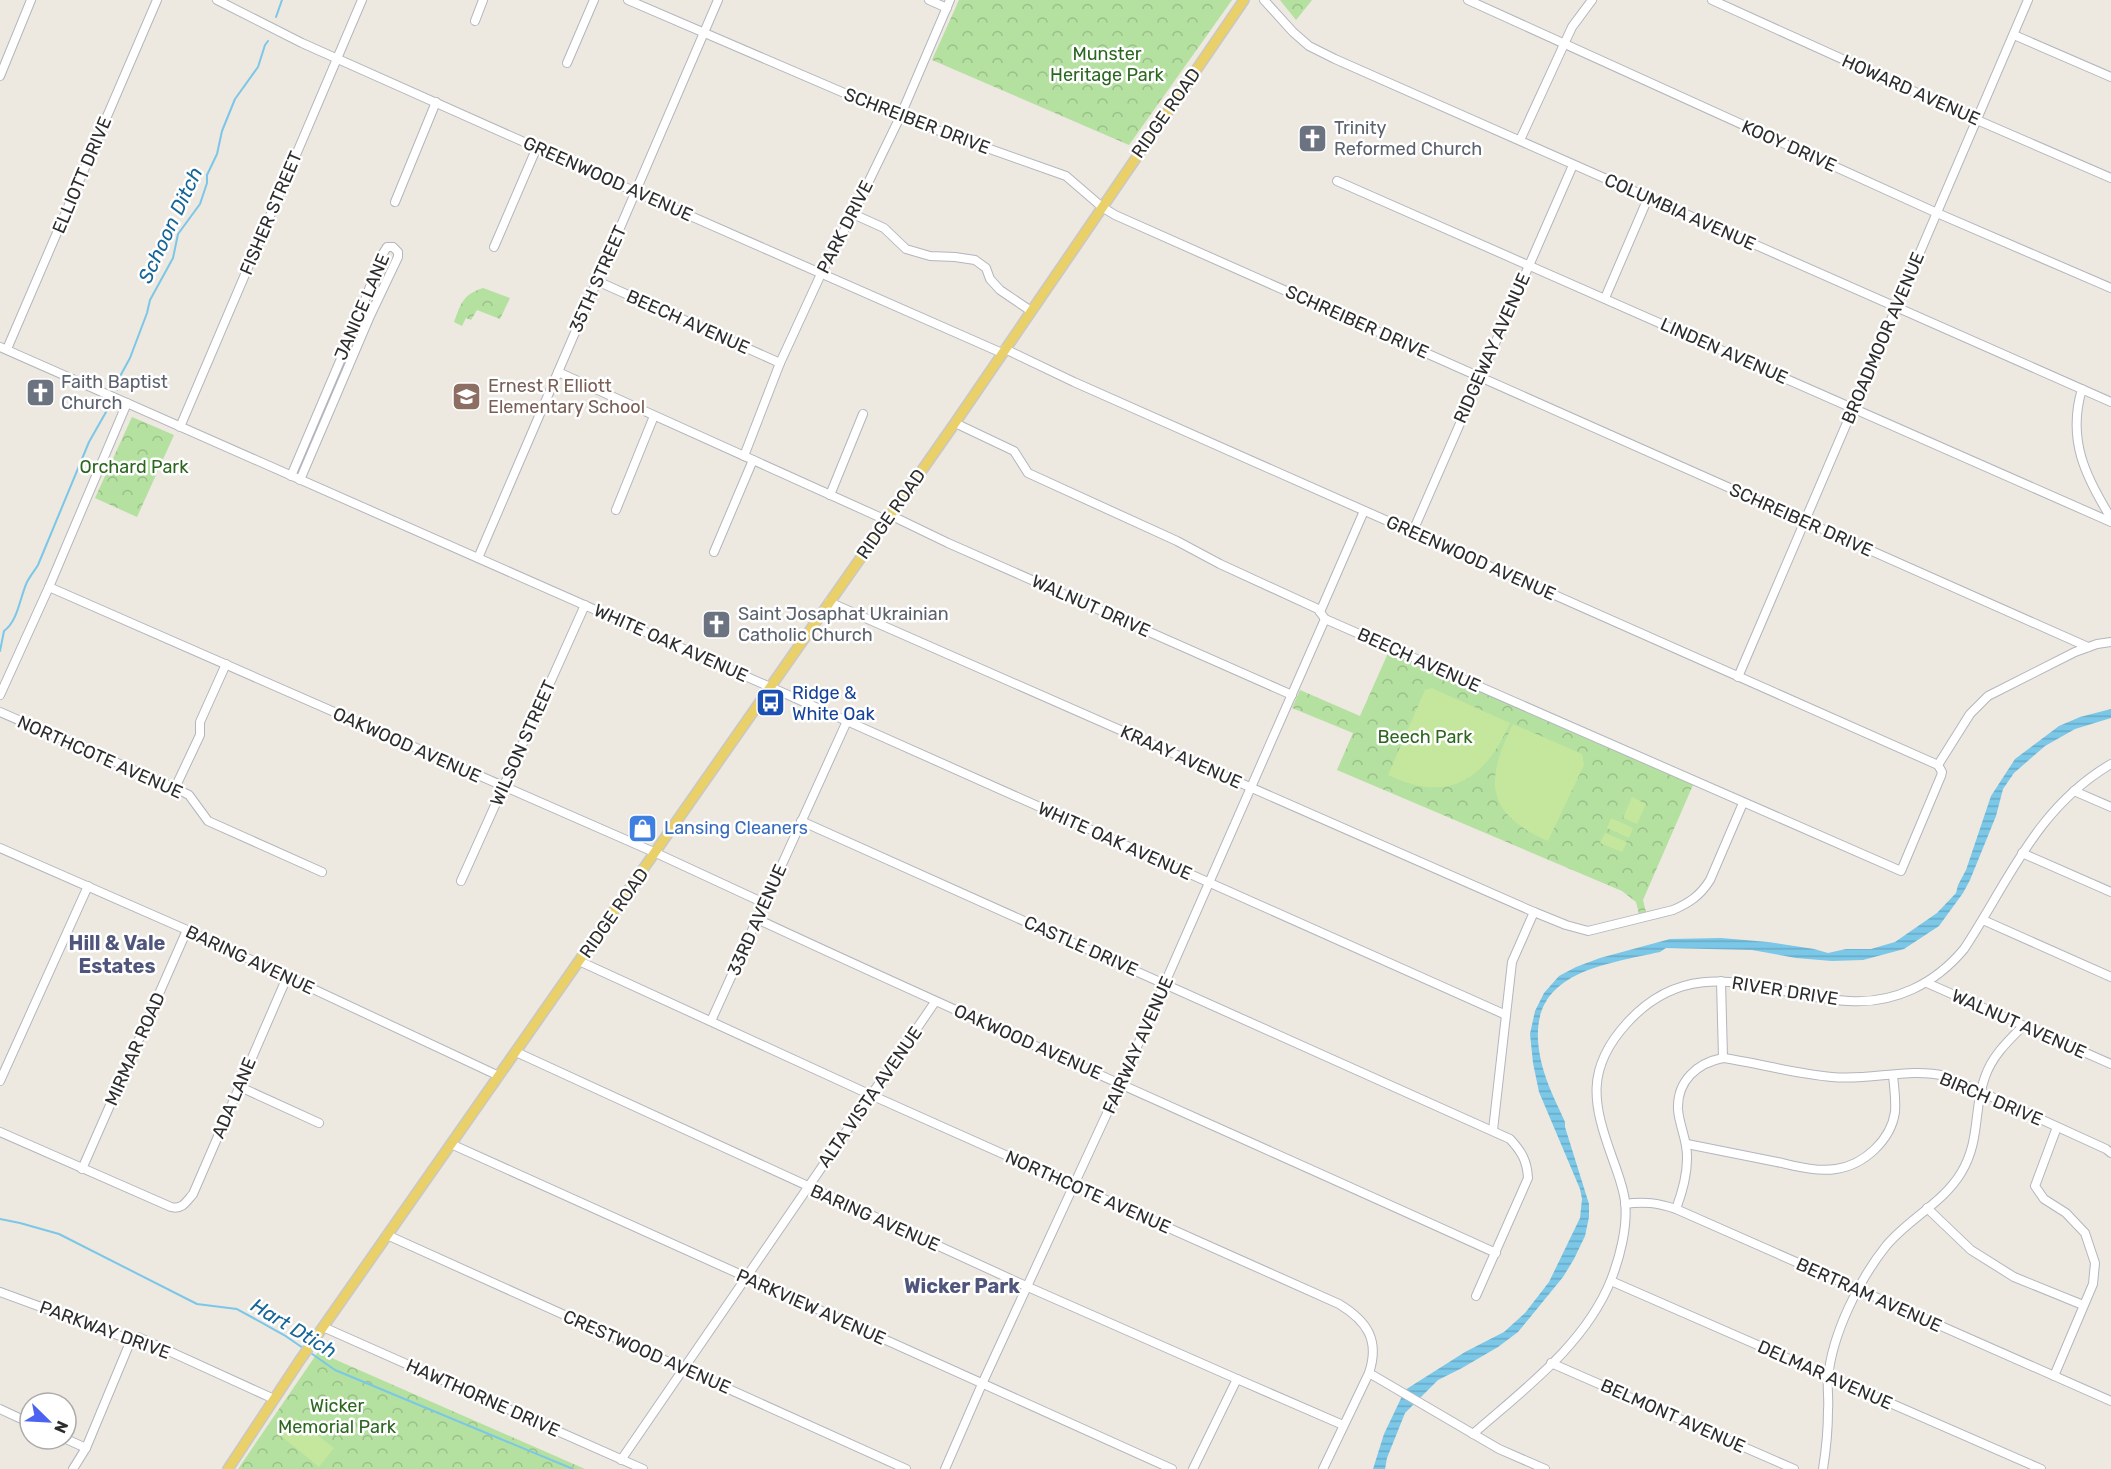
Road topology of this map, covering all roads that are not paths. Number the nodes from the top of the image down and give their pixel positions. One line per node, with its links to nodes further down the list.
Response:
1 (32, 0): 23 (street)
2 (157, 0): 47 (street, ELLIOTT DRIVE)
3 (217, 0): 21 (street, GREENWOOD AVENUE)
4 (362, 0): 21 (street, FISHER STREET)
5 (483, 0): 17 (street)
6 (594, 0): 22 (street)
7 (628, 0): 18 (street, SCHREIBER DRIVE)
8 (718, 0): 18 (street, 35TH STREET)
9 (929, 0): 16 (street)
10 (1244, 0): 36 (main road, RIDGE ROAD)
11 (1264, 0): 28 (street, COLUMBIA AVENUE)
12 (1468, 0): 20 (street, KOOY DRIVE)
13 (1592, 0): 20 (street)
14 (1712, 0): 27 (street, HOWARD AVENUE)
15 (2028, 0): 19 (street, BROADMOOR AVENUE)
16 (949, 4): 26 (street, PARK DRIVE)
17 (475, 21)
18 (704, 33): 26 (street, SCHREIBER DRIVE); 33 (street, 35TH STREET)
19 (2014, 35): 24 (street); 27 (street, BROADMOOR AVENUE)
20 (1565, 45): 28 (street); 37 (street, KOOY DRIVE)
21 (337, 58): 25 (street, GREENWOOD AVENUE); 59 (street, FISHER STREET)
22 (567, 63)
23 (0, 76)
24 (2111, 77)
25 (436, 102): 29 (street, GREENWOOD AVENUE); 35 (street)
26 (900, 117): 36 (street, SCHREIBER DRIVE); 38 (street, PARK DRIVE)
27 (1977, 120): 31 (street, HOWARD AVENUE); 37 (street, BROADMOOR AVENUE)
28 (1520, 140): 30 (street, COLUMBIA AVENUE)
29 (537, 147): 33 (street, GREENWOOD AVENUE); 39 (street)
30 (1573, 165): 34 (street, COLUMBIA AVENUE); 40 (street, RIDGEWAY AVENUE)
31 (2111, 178)
32 (1337, 181): 40 (street, LINDEN AVENUE)
33 (636, 192): 41 (street, GREENWOOD AVENUE); 42 (street, 35TH STREET)
34 (1648, 198): 44 (street); 45 (street, COLUMBIA AVENUE)
35 (395, 202)
36 (1102, 207): 46 (main road, RIDGE ROAD); 51 (street, SCHREIBER DRIVE)
37 (1937, 213): 43 (street, KOOY DRIVE); 45 (street, BROADMOOR AVENUE)
38 (853, 214): 41 (street, PARK DRIVE); 46 (street)
39 (494, 247)
40 (1529, 264): 44 (street, LINDEN AVENUE); 51 (street, RIDGEWAY AVENUE)
41 (821, 274): 48 (street, GREENWOOD AVENUE); 49 (street, PARK DRIVE)
42 (597, 281): 49 (street, BEECH AVENUE); 50 (street, 35TH STREET)
43 (2111, 288)
44 (1605, 298): 55 (street, LINDEN AVENUE)
45 (1896, 308): 52 (street, COLUMBIA AVENUE); 55 (street, BROADMOOR AVENUE)
46 (1031, 311): 48 (main road, RIDGE ROAD)
47 (3, 348): 54 (street, WHITE OAK AVENUE)
48 (1003, 351): 58 (main road, RIDGE ROAD); 66 (street, GREENWOOD AVENUE)
49 (780, 363): 60 (street, PARK DRIVE)
50 (558, 372): 57 (street, WALNUT DRIVE); 73 (street, 35TH STREET)
51 (1480, 376): 69 (street, SCHREIBER DRIVE); 71 (street, RIDGEWAY AVENUE)
52 (2082, 389): 53 (street, COLUMBIA AVENUE); 68 (street)
53 (2111, 402)
54 (127, 404): 59 (street, WHITE OAK AVENUE); 74 (street)
55 (1854, 409): 69 (street, BROADMOOR AVENUE); 70 (street, LINDEN AVENUE)
56 (863, 414): 64 (street)
57 (654, 416): 60 (street, WALNUT DRIVE); 65 (street)
58 (954, 423): 67 (main road, RIDGE ROAD); 77 (street, BEECH AVENUE)
59 (180, 427): 62 (street, WHITE OAK AVENUE)
60 (744, 456): 61 (street, WALNUT DRIVE)
61 (753, 460): 64 (street, WALNUT DRIVE); 72 (street)
62 (291, 476): 63 (street, WHITE OAK AVENUE); 63 (street, JANICE LANE)
63 (300, 480): 73 (street, WHITE OAK AVENUE)
64 (830, 495): 67 (street, WALNUT DRIVE)
65 (616, 510)
66 (1365, 511): 71 (street, GREENWOOD AVENUE); 77 (street)
67 (888, 518): 75 (main road, RIDGE ROAD); 85 (street, WALNUT DRIVE)
68 (2111, 518)
69 (1804, 521): 80 (street, SCHREIBER DRIVE); 82 (street, BROADMOOR AVENUE)
70 (2111, 522)
71 (1413, 531): 82 (street, GREENWOOD AVENUE)
72 (714, 552)
73 (478, 558): 76 (street, WHITE OAK AVENUE)
74 (50, 587): 81 (street, OAKWOOD AVENUE); 84 (street)
75 (829, 602): 83 (main road, RIDGE ROAD); 92 (street, KRAAY AVENUE)
76 (585, 605): 83 (street, WHITE OAK AVENUE); 90 (street, WILSON STREET)
77 (1320, 612): 78 (street, BEECH AVENUE)
78 (1326, 619): 85 (street, FAIRWAY AVENUE); 94 (street, BEECH AVENUE)
79 (2111, 642): 80 (street)
80 (2088, 647): 89 (street)
81 (226, 664): 90 (street, OAKWOOD AVENUE); 91 (street)
82 (1738, 677): 89 (street, GREENWOOD AVENUE)
83 (770, 687): 87 (street, WHITE OAK AVENUE); 98 (main road, RIDGE ROAD)
84 (0, 695)
85 (1292, 695): 92 (street, FAIRWAY AVENUE)
86 (0, 712): 91 (street, NORTHCOTE AVENUE)
87 (847, 721): 96 (street, 33RD AVENUE); 102 (street, WHITE OAK AVENUE)
88 (2111, 764): 93 (street, RIVER DRIVE)
89 (1938, 765): 94 (street, BEECH AVENUE)
90 (503, 787): 98 (street, OAKWOOD AVENUE); 101 (street, WILSON STREET)
91 (175, 788): 100 (street, NORTHCOTE AVENUE)
92 (1251, 788): 102 (street, FAIRWAY AVENUE); 106 (street, KRAAY AVENUE)
93 (2073, 791): 95 (street); 99 (street, RIVER DRIVE)
94 (1743, 803): 106 (street)
95 (2111, 807)
96 (801, 821): 105 (street, 33RD AVENUE); 115 (street, CASTLE DRIVE)
97 (0, 848): 103 (street, BARING AVENUE)
98 (656, 853): 105 (street, OAKWOOD AVENUE); 110 (main road, RIDGE ROAD)
99 (2022, 853): 104 (street); 108 (street, RIVER DRIVE)
100 (322, 872)
101 (461, 881)
102 (1209, 883): 115 (street, FAIRWAY AVENUE); 117 (street, WHITE OAK AVENUE)
103 (88, 886): 109 (street, BARING AVENUE); 125 (street)
104 (2111, 892)
105 (764, 903): 107 (street, 33RD AVENUE)
106 (1534, 912): 117 (street)
107 (757, 919): 116 (street, OAKWOOD AVENUE); 118 (street, 33RD AVENUE)
108 (1983, 920): 112 (street); 114 (street, RIVER DRIVE)
109 (187, 930): 111 (street, BARING AVENUE); 137 (street, MIRMAR ROAD)
110 (579, 961): 118 (street, NORTHCOTE AVENUE); 120 (main road, RIDGE ROAD)
111 (287, 977): 124 (street, BARING AVENUE); 127 (street, ADA LANE)
112 (2111, 977)
113 (1721, 981): 114 (street, RIVER DRIVE); 121 (street); 140 (street, RIVER DRIVE)
114 (1927, 983): 119 (street, WALNUT AVENUE)
115 (1165, 984): 126 (street, FAIRWAY AVENUE); 132 (street, CASTLE DRIVE)
116 (935, 1002): 126 (street, OAKWOOD AVENUE); 129 (street, ALTA VISTA AVENUE)
117 (1506, 1015): 132 (street)
118 (711, 1021): 129 (street, NORTHCOTE AVENUE)
119 (2023, 1026): 122 (street, WALNUT AVENUE); 128 (street)
120 (516, 1052): 124 (main road, RIDGE ROAD); 139 (street, BARING AVENUE)
121 (1723, 1058): 123 (street, BIRCH DRIVE); 135 (street)
122 (2111, 1064)
123 (1893, 1075): 128 (street, BIRCH DRIVE); 135 (street)
124 (499, 1076): 134 (main road, RIDGE ROAD)
125 (0, 1082)
126 (1121, 1083): 138 (street, FAIRWAY AVENUE); 144 (street, OAKWOOD AVENUE)
127 (238, 1086): 130 (street); 137 (street, ADA LANE)
128 (1982, 1092): 131 (street, BIRCH DRIVE); 141 (street)
129 (871, 1095): 138 (street, NORTHCOTE AVENUE); 139 (street, ALTA VISTA AVENUE)
130 (319, 1123)
131 (2057, 1127): 136 (street, BIRCH DRIVE); 151 (street)
132 (1492, 1130): 144 (street, CASTLE DRIVE)
133 (0, 1132): 137 (street)
134 (451, 1144): 143 (main road, RIDGE ROAD); 145 (street, PARKVIEW AVENUE)
135 (1687, 1144): 142 (street)
136 (2111, 1153)
137 (82, 1169)
138 (1074, 1186): 147 (street, FAIRWAY AVENUE); 156 (street, NORTHCOTE AVENUE)
139 (807, 1187): 145 (street, ALTA VISTA AVENUE); 147 (street, BARING AVENUE)
140 (1625, 1204): 142 (street, BERTRAM AVENUE); 146 (street, RIVER DRIVE)
141 (1927, 1208): 148 (street); 151 (street)
142 (1676, 1209): 148 (street, BERTRAM AVENUE)
143 (387, 1235): 152 (main road, RIDGE ROAD); 155 (street, CRESTWOOD AVENUE)
144 (1496, 1253): 150 (street, CASTLE DRIVE)
145 (746, 1277): 155 (street, ALTA VISTA AVENUE); 160 (street, PARKVIEW AVENUE)
146 (1611, 1281): 154 (street, RIVER DRIVE); 158 (street, DELMAR AVENUE)
147 (1028, 1287): 159 (street, BARING AVENUE); 160 (street, FAIRWAY AVENUE)
148 (1857, 1290): 157 (street, BERTRAM AVENUE); 158 (street)
149 (0, 1292): 153 (street, PARKWAY DRIVE)
150 (1476, 1296)
151 (2083, 1305): 157 (street)
152 (323, 1327): 161 (main road, RIDGE ROAD); 169 (street, HAWTHORNE DRIVE)
153 (131, 1340): 161 (street, PARKWAY DRIVE); 168 (street)
154 (1551, 1363): 166 (street, RIVER DRIVE); 179 (street, BELMONT AVENUE)
155 (684, 1369): 169 (street, ALTA VISTA AVENUE); 173 (street, CRESTWOOD AVENUE)
156 (1370, 1373): 165 (street); 166 (street)
157 (2054, 1376): 162 (street, BERTRAM AVENUE)
158 (1828, 1377): 180 (street); 181 (street, DELMAR AVENUE)
159 (1237, 1379): 165 (street); 176 (street)
160 (982, 1384): 174 (street, FAIRWAY AVENUE); 175 (street, PARKVIEW AVENUE)
161 (274, 1399): 171 (main road, RIDGE ROAD)
162 (2111, 1401)
163 (0, 1409): 164 (street)
164 (18, 1417)
165 (1343, 1425): 177 (street)
166 (1473, 1434): 178 (street)
167 (78, 1444): 168 (street)
168 (86, 1448): 170 (street)
169 (621, 1460): 172 (street, HAWTHORNE DRIVE)
170 (73, 1469)
171 (228, 1469)
172 (643, 1469)
173 (906, 1469)
174 (945, 1469)
175 (1172, 1469)
176 (1193, 1469)
177 (1323, 1469)
178 (1545, 1469)
179 (1794, 1469)
180 (1823, 1469)
181 (2041, 1469)

